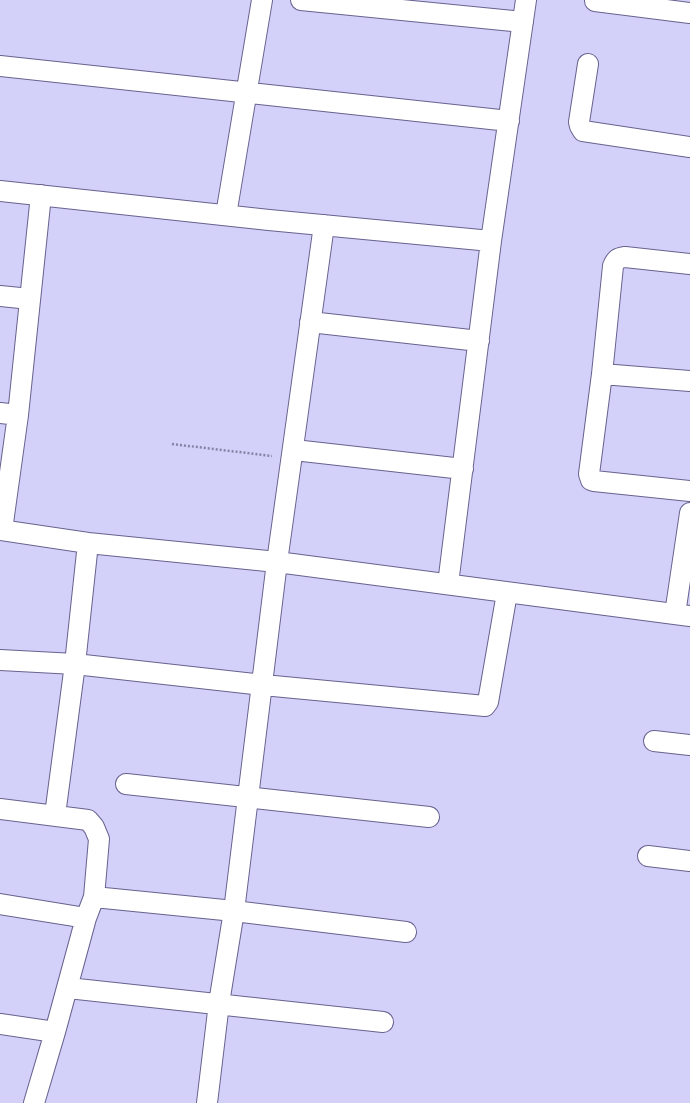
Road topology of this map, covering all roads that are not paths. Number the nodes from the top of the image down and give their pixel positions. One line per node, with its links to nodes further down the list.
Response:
1 (262, 0): 9 (street)
2 (301, 0): 6 (street)
3 (526, 0): 6 (street)
4 (595, 0): 5 (street)
5 (690, 13)
6 (523, 22): 10 (street)
7 (588, 64): 11 (street)
8 (0, 66): 9 (street)
9 (247, 93): 10 (street); 14 (street)
10 (509, 121): 16 (street)
11 (690, 147)
12 (0, 190): 13 (street)
13 (41, 195): 14 (street); 19 (street)
14 (226, 215): 15 (street)
15 (324, 225): 16 (street); 20 (street)
16 (491, 241): 21 (street)
17 (690, 264): 22 (street)
18 (0, 296): 19 (street)
19 (30, 299): 24 (street)
20 (310, 322): 21 (street); 25 (street)
21 (479, 341): 26 (street)
22 (602, 374): 23 (street); 27 (street)
23 (690, 381)
24 (9, 414): 29 (street)
25 (293, 454): 26 (street); 31 (street)
26 (463, 469): 32 (street)
27 (690, 491)
28 (690, 513): 34 (street)
29 (1, 530): 30 (street)
30 (88, 543): 31 (street); 36 (street)
31 (277, 562): 32 (street); 37 (street)
32 (448, 584): 33 (street)
33 (507, 593): 34 (street); 37 (street)
34 (682, 615)
35 (0, 660): 36 (street)
36 (75, 664): 37 (street); 43 (street)
37 (263, 685): 41 (street)
38 (654, 741): 39 (street)
39 (690, 745)
40 (126, 784): 41 (street)
41 (248, 797): 44 (street); 49 (street)
42 (0, 809): 43 (street)
43 (55, 815): 47 (street)
44 (429, 817)
45 (648, 856): 46 (street)
46 (690, 861)
47 (94, 897): 49 (street); 50 (street)
48 (0, 904): 50 (street)
49 (234, 911): 51 (street); 53 (street)
50 (86, 918): 52 (street)
51 (406, 932)
52 (68, 988): 53 (street); 56 (street)
53 (219, 1004): 54 (street); 58 (street)
54 (383, 1022)
55 (0, 1024): 56 (street)
56 (55, 1032): 57 (street)
57 (34, 1103)
58 (207, 1103)

